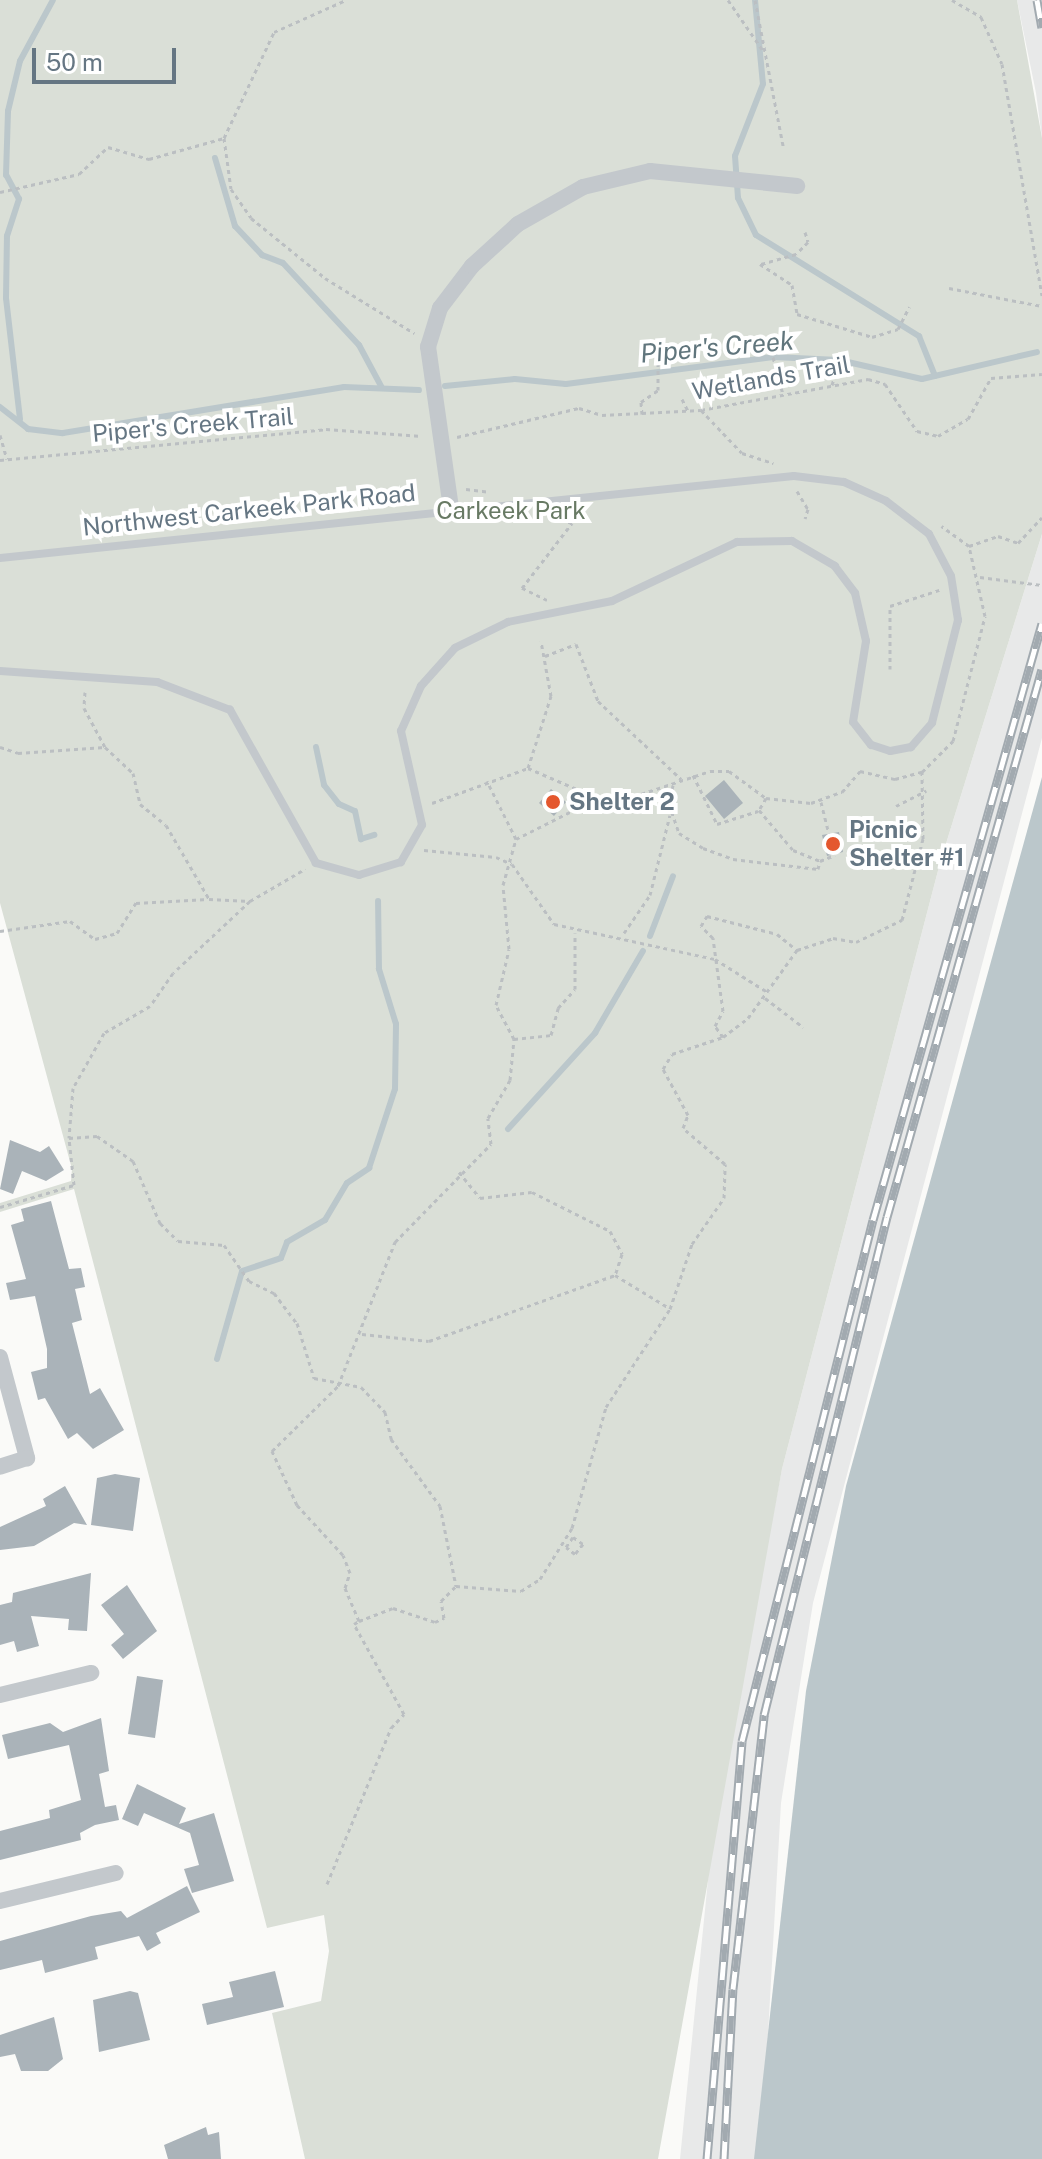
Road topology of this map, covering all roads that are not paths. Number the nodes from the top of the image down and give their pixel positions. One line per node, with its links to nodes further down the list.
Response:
1 (797, 186): 2 (street)
2 (451, 508): 3 (lane, Northwest Carkeek Park Road); 4 (lane, Northwest Carkeek Park Road)
3 (0, 558)
4 (0, 671)
5 (0, 1357): 6 (street)
6 (0, 1467)
7 (91, 1673): 8 (street)
8 (0, 1695)
9 (116, 1873): 10 (street)
10 (0, 1901)

